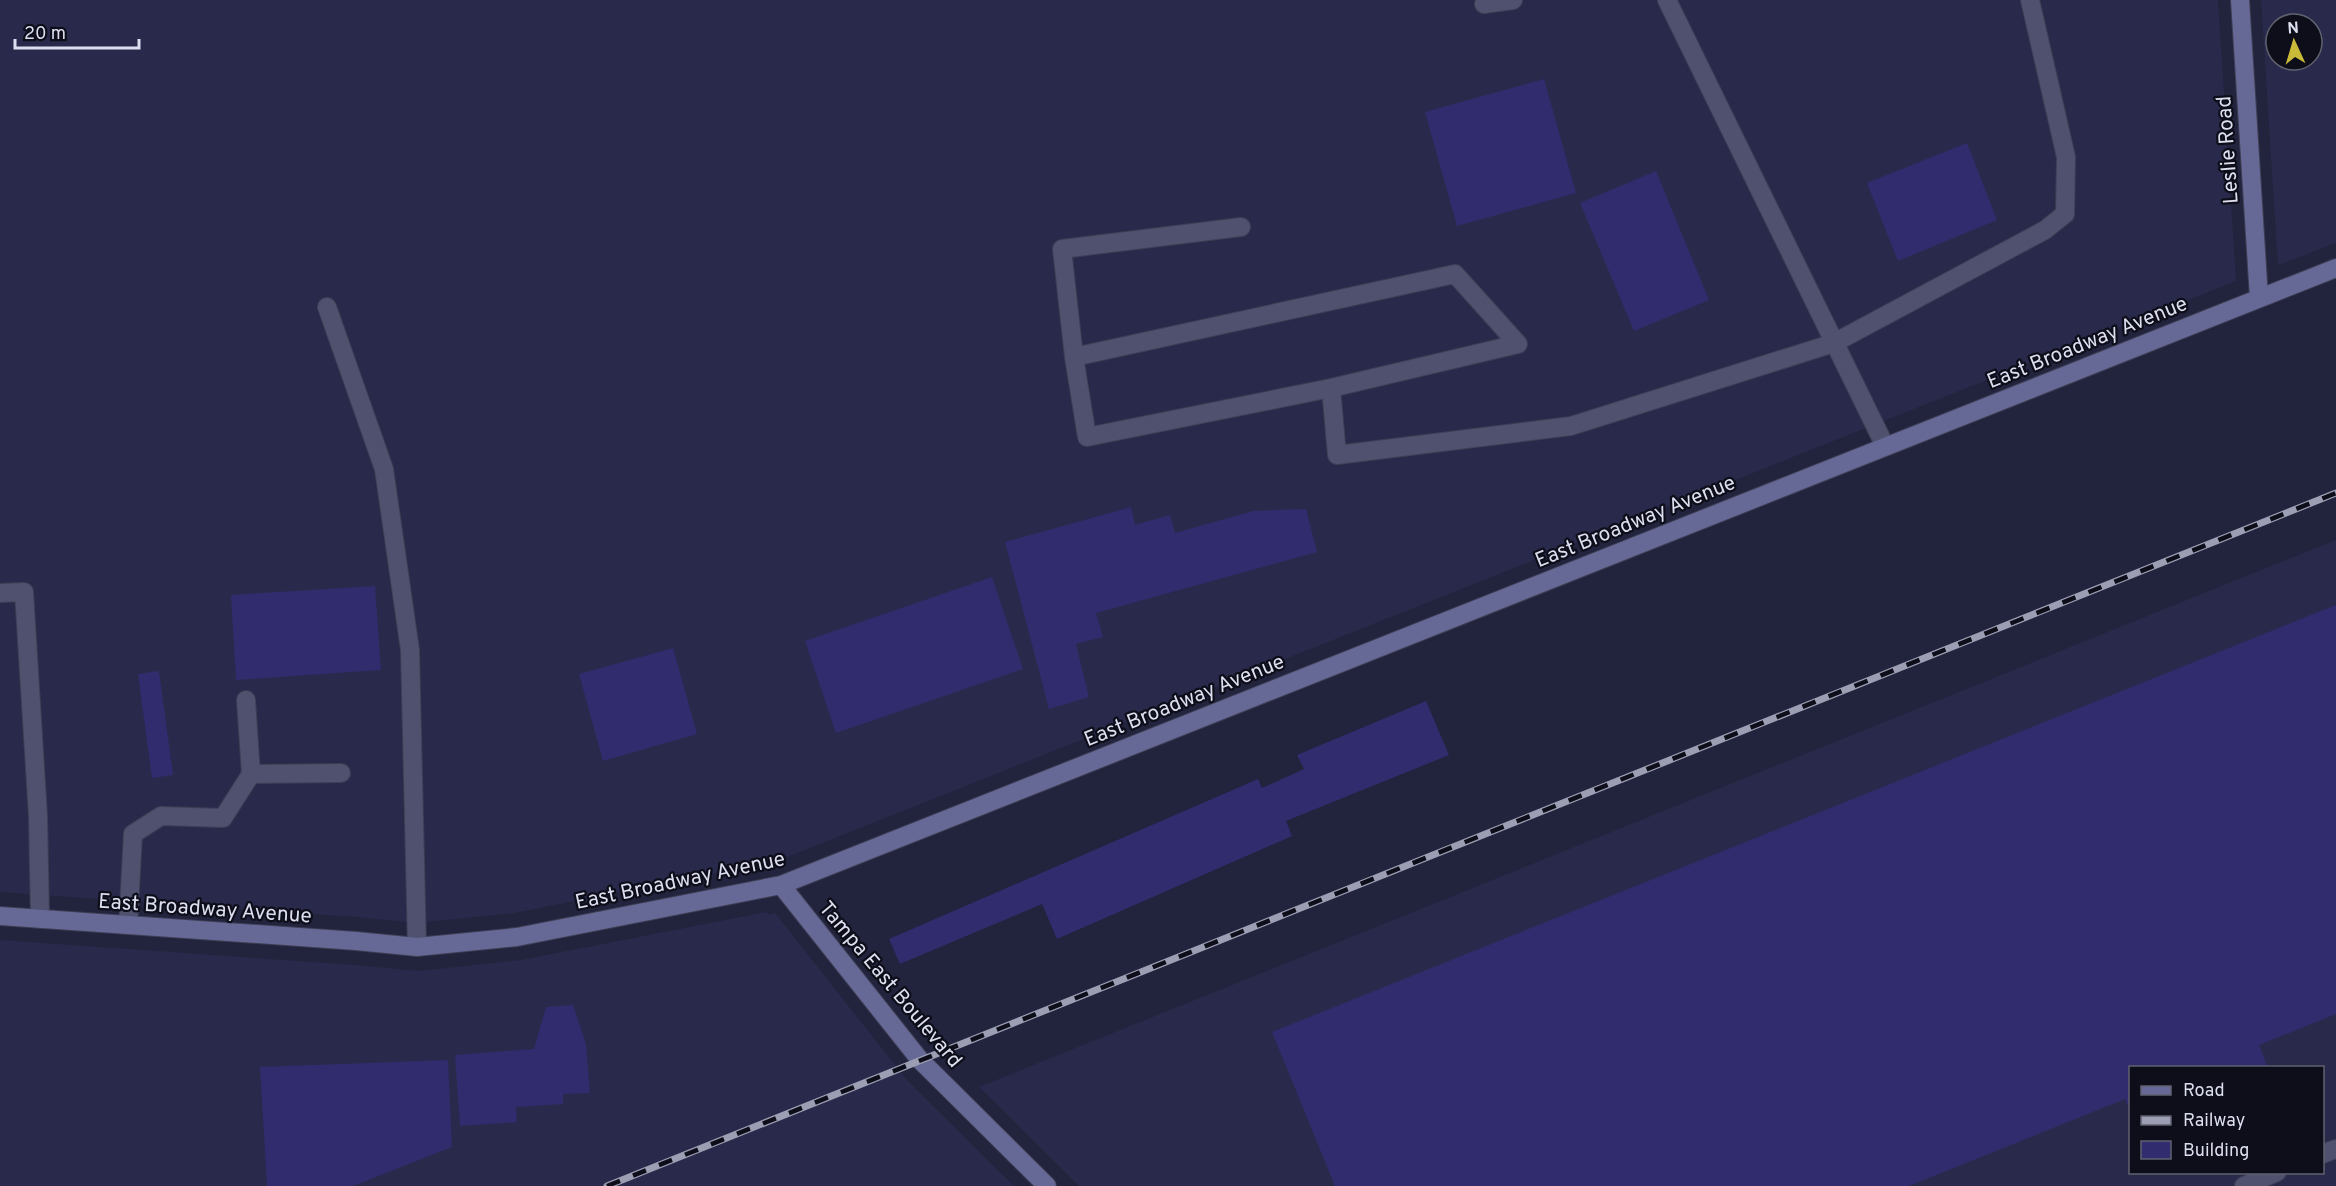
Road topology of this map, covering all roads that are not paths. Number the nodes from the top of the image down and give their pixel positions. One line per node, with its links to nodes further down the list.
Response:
1 (1513, 0): 5 (lane)
2 (1666, 0): 10 (lane)
3 (2030, 0): 10 (lane)
4 (2240, 0): 8 (main road, Leslie Road)
5 (1484, 4)
6 (1241, 227): 11 (lane)
7 (2336, 268): 8 (main road, East Broadway Avenue)
8 (2259, 298): 13 (main road, East Broadway Avenue)
9 (327, 307): 22 (lane)
10 (1834, 344): 12 (lane); 13 (lane)
11 (1074, 357): 12 (lane); 12 (lane)
12 (1331, 388)
13 (1885, 446): 18 (main road, East Broadway Avenue)
14 (0, 593): 20 (lane)
15 (246, 700): 17 (lane)
16 (341, 773): 17 (lane)
17 (252, 774): 21 (lane)
18 (781, 885): 22 (main road, East Broadway Avenue); 24 (main road, Tampa East Boulevard)
19 (0, 916): 20 (main road, East Broadway Avenue)
20 (40, 919): 21 (main road, East Broadway Avenue)
21 (128, 925): 22 (main road, East Broadway Avenue)
22 (417, 947)
23 (2274, 1174): 25 (lane)
24 (1047, 1186)
25 (2244, 1186)

